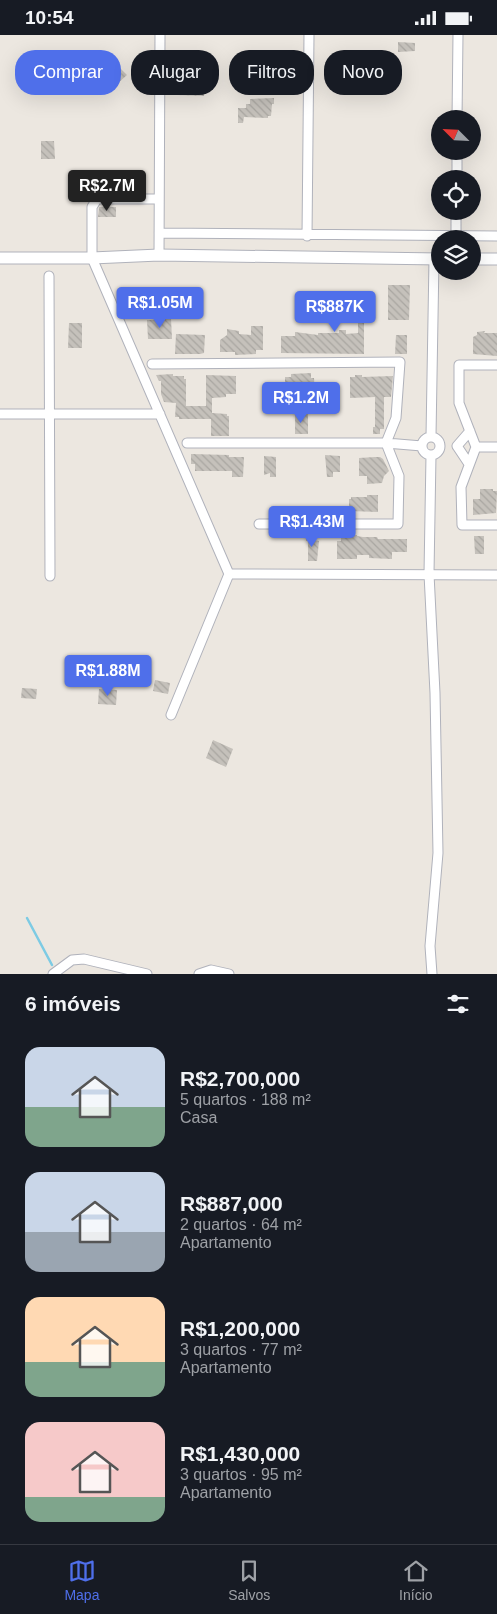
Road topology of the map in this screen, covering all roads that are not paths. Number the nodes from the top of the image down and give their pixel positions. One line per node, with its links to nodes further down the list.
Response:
1 (160, 35): 5 (street)
2 (309, 35): 8 (street)
3 (458, 35): 4 (street)
4 (457, 110)
5 (159, 199): 6 (street); 13 (street)
6 (159, 233): 8 (street); 11 (street)
7 (431, 235): 8 (street)
8 (306, 236)
9 (481, 236): 10 (street)
10 (497, 236)
11 (159, 255): 13 (street); 14 (street)
12 (0, 258): 13 (street)
13 (92, 258): 23 (street)
14 (431, 259)
15 (481, 259): 16 (street)
16 (497, 259)
17 (49, 276): 22 (street)
18 (436, 280): 25 (street)
19 (152, 364): 27 (street)
20 (497, 365): 24 (street)
21 (0, 414): 22 (street)
22 (49, 414): 23 (street); 40 (street)
23 (160, 414): 37 (street)
24 (470, 431): 30 (street); 31 (street)
25 (431, 436): 28 (street); 29 (street)
26 (187, 443): 27 (street)
27 (386, 443): 28 (street); 35 (street)
28 (422, 446): 33 (street)
29 (441, 446): 30 (street); 33 (street)
30 (457, 446): 34 (street)
31 (476, 447): 32 (street); 34 (street)
32 (497, 447)
33 (431, 455): 38 (street)
34 (469, 464): 36 (street)
35 (259, 523)
36 (497, 525)
37 (229, 573): 38 (street); 41 (street)
38 (428, 574): 39 (street); 46 (street)
39 (497, 575)
40 (50, 576)
41 (171, 715)
42 (53, 974): 43 (street)
43 (147, 974)
44 (199, 974): 45 (street)
45 (229, 974)
46 (432, 974)

